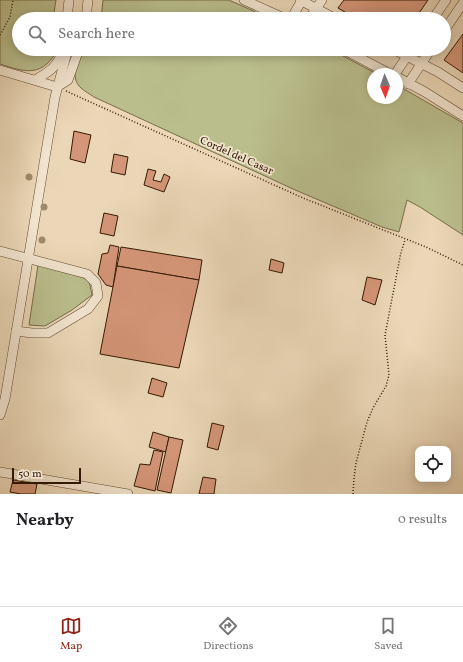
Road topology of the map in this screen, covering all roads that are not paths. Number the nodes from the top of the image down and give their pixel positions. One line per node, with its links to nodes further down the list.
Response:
1 (69, 0): 9 (street)
2 (88, 0): 10 (street)
3 (244, 0): 11 (street)
4 (301, 0): 8 (street); 12 (street)
5 (322, 0): 8 (street)
6 (446, 0): 15 (street)
7 (463, 3): 16 (street)
8 (316, 8): 13 (street); 14 (street)
9 (68, 12)
10 (87, 12)
11 (271, 12)
12 (295, 12)
13 (314, 12)
14 (323, 12)
15 (438, 12)
16 (451, 21)
17 (62, 56): 28 (street)
18 (66, 56): 31 (street)
19 (77, 56): 31 (street)
20 (356, 56): 25 (street)
21 (407, 56): 26 (street)
22 (412, 56): 24 (street)
23 (426, 56): 24 (street)
24 (421, 64): 30 (street); 32 (street)
25 (379, 68)
26 (399, 68)
27 (0, 70): 28 (street)
28 (35, 80): 31 (street)
29 (403, 81): 30 (street)
30 (408, 84): 33 (street)
31 (57, 87): 35 (street)
32 (463, 88)
33 (463, 116)
34 (0, 251): 35 (street)
35 (28, 258): 36 (street); 36 (street)
36 (16, 332): 37 (street)
37 (0, 415)
38 (0, 472): 39 (street)
39 (128, 494)

